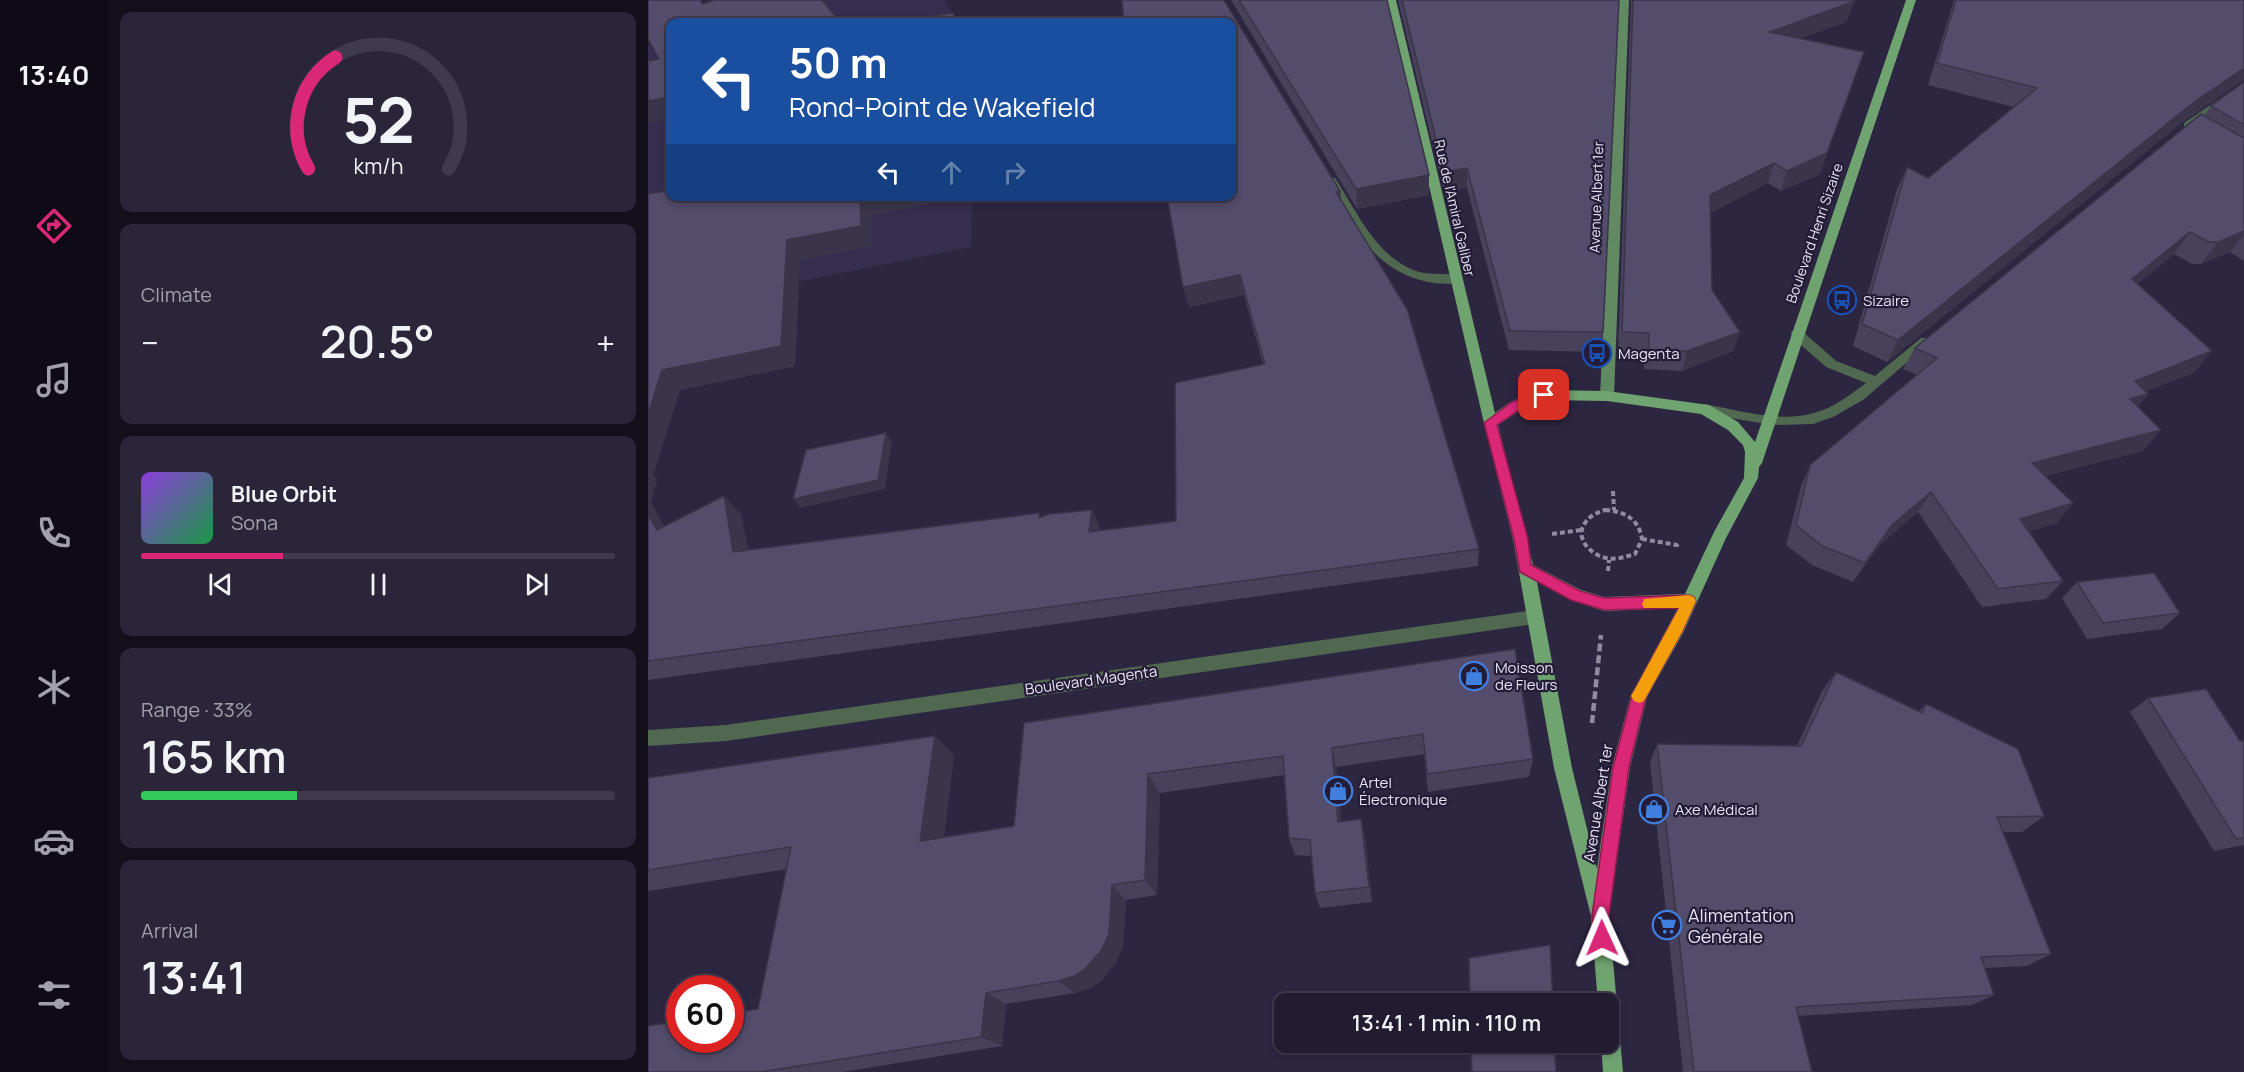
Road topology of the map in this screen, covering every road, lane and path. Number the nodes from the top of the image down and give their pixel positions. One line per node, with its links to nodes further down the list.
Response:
1 (1391, 0): 7 (main road, Rue de l'Amiral Galiber)
2 (1624, 0): 11 (street, Avenue Albert 1er)
3 (1911, 0): 9 (main road, Boulevard Henri Sizaire)
4 (2244, 85): 5 (street)
5 (2185, 132)
6 (1328, 174): 7 (street)
7 (1457, 279): 14 (main road, Rue de l'Amiral Galiber)
8 (1938, 331): 10 (street)
9 (1797, 334): 10 (street); 13 (main road, Boulevard Henri Sizaire)
10 (1876, 382): 13 (street)
11 (1607, 396): 12 (main road); 14 (main road)
12 (1704, 409): 13 (street); 15 (main road)
13 (1769, 418): 15 (main road, Boulevard Henri Sizaire)
14 (1491, 423): 19 (main road, Rue de l'Amiral Galiber)
15 (1751, 477): 20 (main road, Avenue Albert 1er)
16 (1613, 491): 17 (path)
17 (1614, 510): 18 (path); 18 (path)
18 (1609, 560): 21 (path)
19 (1525, 568): 21 (main road); 22 (main road, Avenue Albert 1er)
20 (1689, 601): 21 (main road); 25 (main road, Avenue Albert 1er)
21 (1604, 604): 23 (path)
22 (1534, 617): 24 (street, Boulevard Magenta); 25 (main road, Avenue Albert 1er)
23 (1591, 733)
24 (648, 738)
25 (1600, 916): 26 (main road, Avenue Albert 1er)
26 (1607, 993)
27 (1612, 1053): 28 (main road, Avenue Albert 1er)
28 (1613, 1072)

